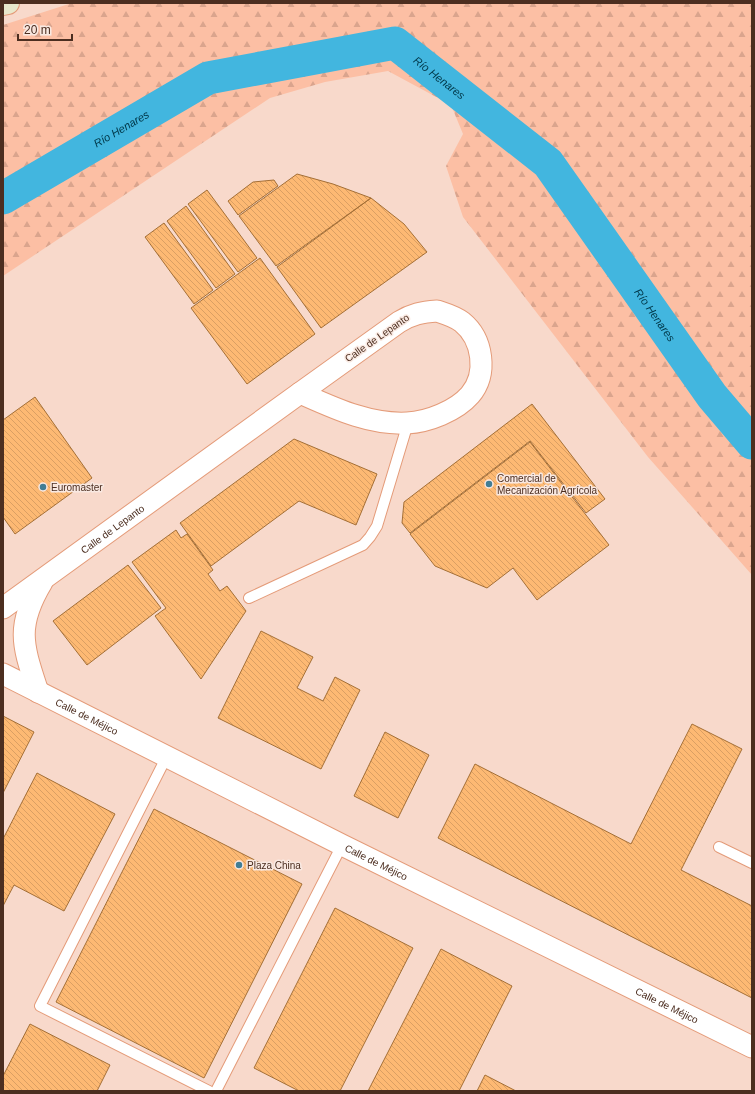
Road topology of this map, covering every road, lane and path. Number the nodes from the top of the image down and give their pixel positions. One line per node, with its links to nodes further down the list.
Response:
1 (8, 3): 2 (main road)
2 (3, 4)
3 (300, 393): 4 (street, Calle de Lepanto); 4 (street, Calle de Lepanto); 5 (street, Calle de Lepanto)
4 (408, 423): 6 (lane)
5 (43, 580): 7 (street, Calle de Lepanto); 9 (street)
6 (249, 598)
7 (3, 608)
8 (3, 674): 9 (street, Calle de Méjico)
9 (38, 692): 10 (street, Calle de Méjico)
10 (167, 756): 11 (street, Calle de Méjico); 15 (lane)
11 (342, 845): 14 (street, Calle de Méjico); 16 (lane)
12 (719, 846): 13 (lane)
13 (752, 863)
14 (752, 1047)
15 (209, 1091)
16 (216, 1091)

